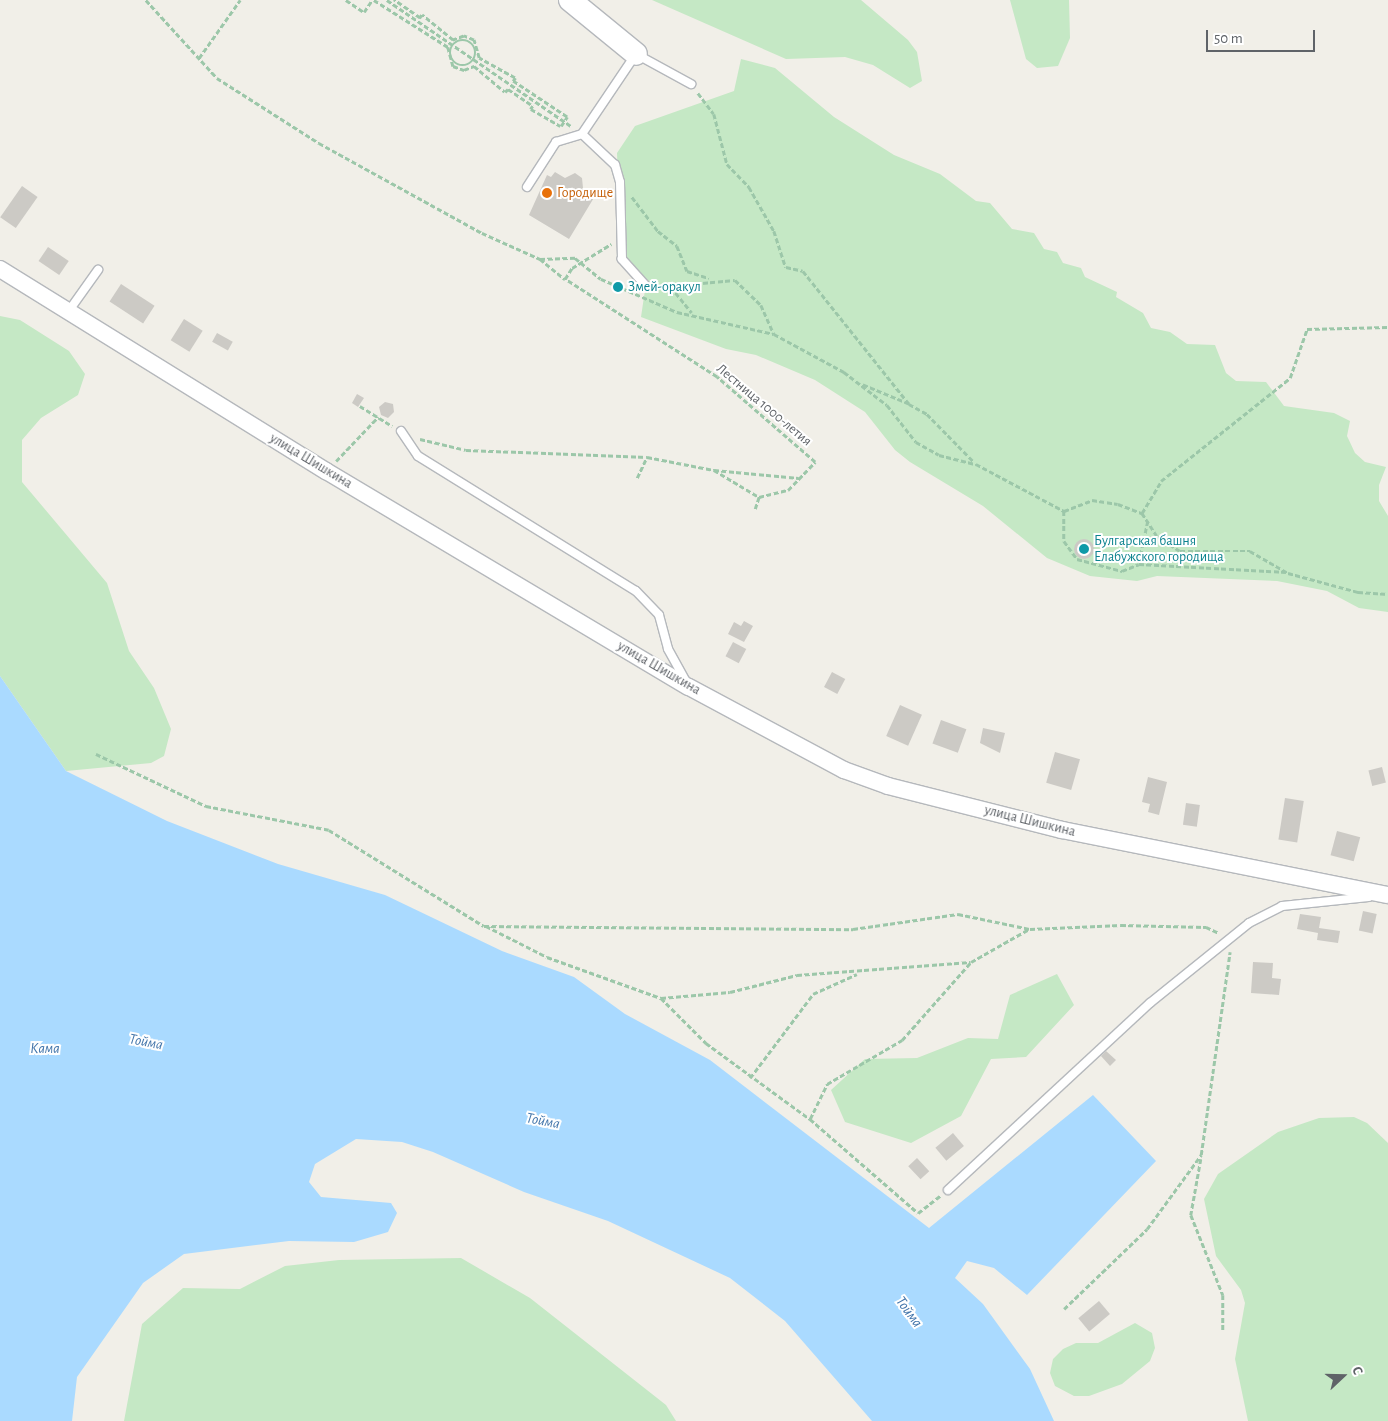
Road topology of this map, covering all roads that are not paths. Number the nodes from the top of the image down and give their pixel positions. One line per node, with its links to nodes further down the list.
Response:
1 (570, 0): 2 (street)
2 (636, 54): 3 (lane); 4 (lane)
3 (691, 84)
4 (582, 134): 5 (lane); 8 (lane)
5 (527, 187)
6 (0, 269): 9 (street, улица Шишкина)
7 (98, 270): 9 (lane)
8 (647, 287)
9 (68, 312): 11 (street, улица Шишкина)
10 (401, 432): 11 (lane)
11 (689, 687): 12 (street, улица Шишкина)
12 (1388, 896): 13 (lane)
13 (948, 1190)

